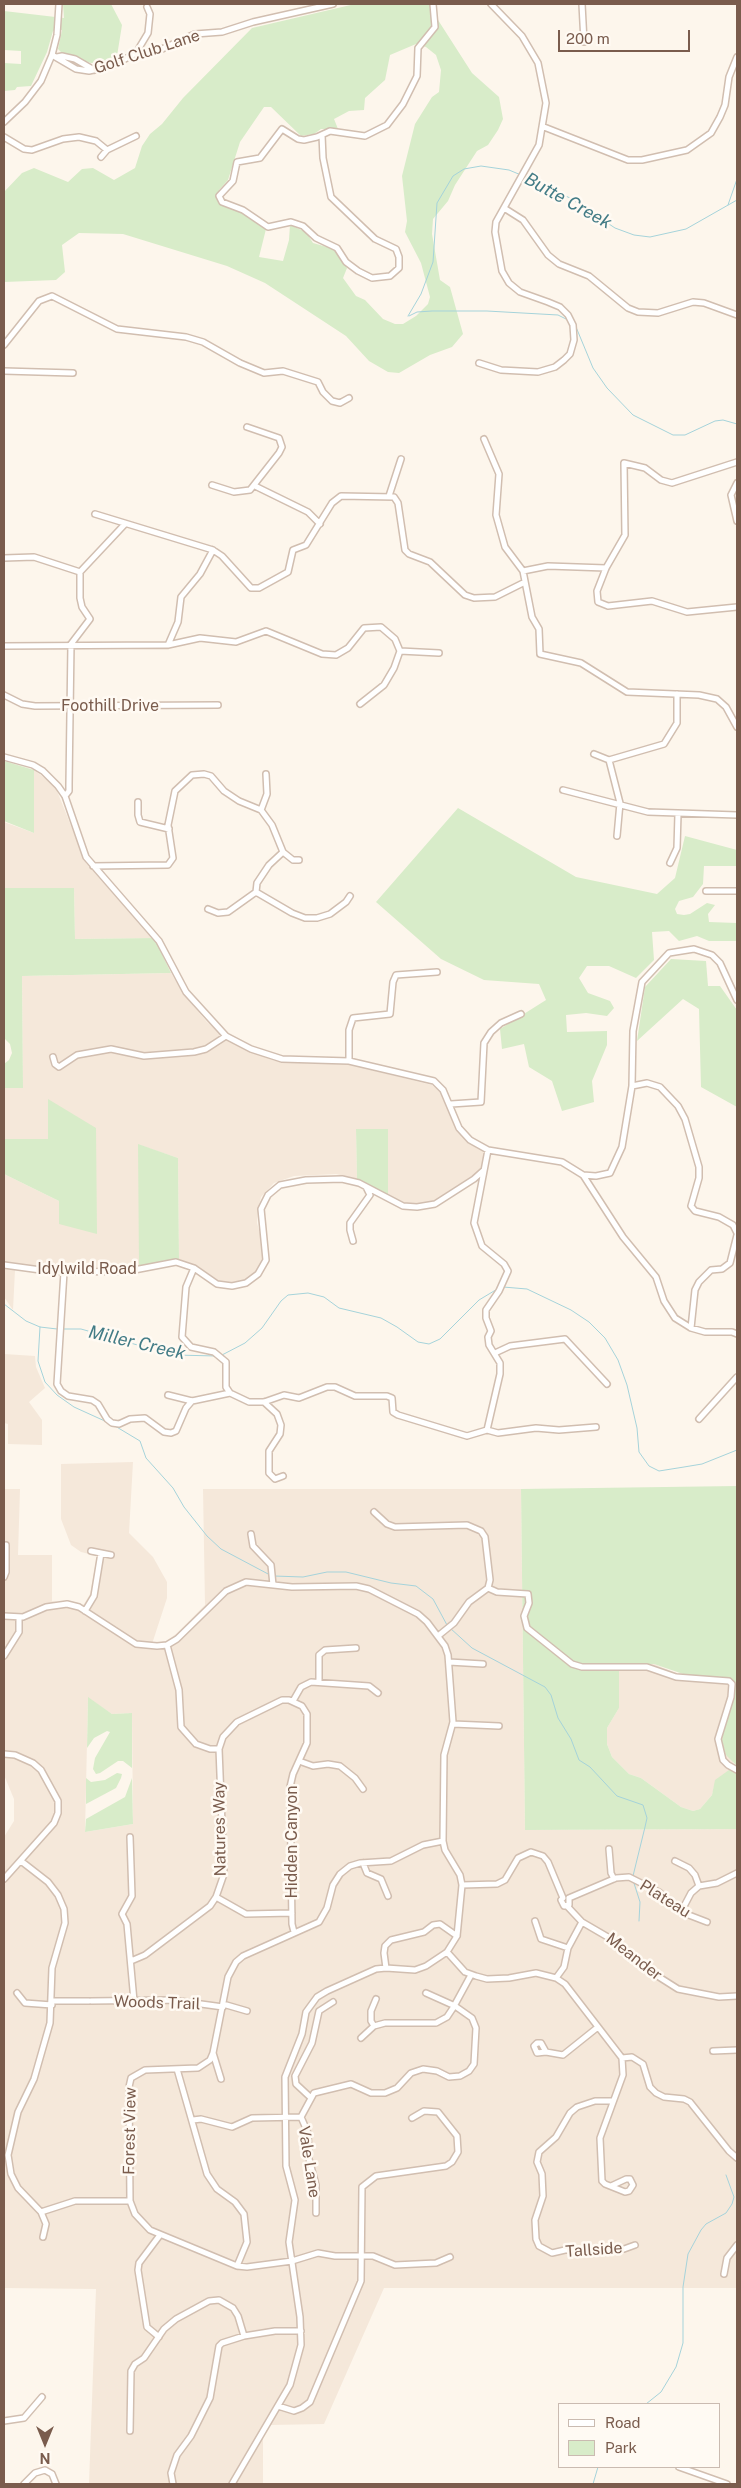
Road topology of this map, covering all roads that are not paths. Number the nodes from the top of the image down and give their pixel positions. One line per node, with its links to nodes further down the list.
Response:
1 (59, 4): 9 (street)
2 (333, 4): 8 (street, Golf Club Lane)
3 (433, 4): 16 (street)
4 (491, 4): 15 (street)
5 (582, 4): 7 (street)
6 (147, 7): 8 (street)
7 (584, 42)
8 (136, 53): 13 (street, Golf Club Lane)
9 (55, 56): 11 (street); 12 (street, Golf Club Lane); 14 (street)
10 (737, 57): 15 (street)
11 (82, 64): 12 (street); 13 (street)
12 (79, 70): 13 (street, Golf Club Lane)
13 (94, 70)
14 (4, 122)
15 (544, 127): 21 (street)
16 (322, 135): 16 (street)
17 (136, 136): 19 (street)
18 (4, 137): 19 (street)
19 (107, 150): 20 (street)
20 (101, 156)
21 (504, 208): 22 (street); 24 (street)
22 (737, 315)
23 (4, 345): 27 (street)
24 (479, 363)
25 (4, 371): 26 (street)
26 (73, 372)
27 (349, 398)
28 (246, 427): 34 (street)
29 (484, 439): 43 (street)
30 (401, 459): 35 (street)
31 (737, 462): 42 (street)
32 (737, 483): 37 (street)
33 (212, 485): 34 (street)
34 (255, 486): 39 (street)
35 (389, 496): 39 (street); 45 (street)
36 (95, 514): 38 (street)
37 (737, 521)
38 (125, 524): 40 (street); 44 (street)
39 (320, 524): 40 (street)
40 (213, 550): 48 (street)
41 (4, 558): 44 (street)
42 (606, 568): 43 (street); 46 (street)
43 (523, 571): 45 (street)
44 (80, 572): 47 (street)
45 (525, 582): 52 (street)
46 (737, 607)
47 (71, 644): 48 (street); 49 (street); 56 (street)
48 (168, 645): 50 (street)
49 (4, 646)
50 (400, 651): 51 (street); 54 (street)
51 (439, 653)
52 (678, 694): 57 (street); 60 (street)
53 (4, 695): 56 (street, Foothill Drive)
54 (360, 704)
55 (218, 705): 56 (street, Foothill Drive)
56 (71, 706): 63 (street)
57 (737, 726)
58 (594, 754): 60 (street)
59 (4, 757): 63 (street)
60 (609, 760): 65 (street)
61 (266, 774): 66 (street)
62 (563, 790): 65 (street)
63 (65, 796): 74 (street)
64 (138, 802): 69 (street)
65 (620, 803): 67 (street); 70 (street)
66 (260, 810): 69 (street); 71 (street)
67 (678, 814): 68 (street); 73 (street)
68 (737, 815)
69 (169, 829): 74 (street)
70 (617, 836)
71 (283, 852): 72 (street); 77 (street)
72 (299, 860)
73 (670, 863)
74 (93, 866): 83 (street)
75 (706, 891): 76 (street)
76 (737, 891)
77 (256, 892): 78 (street); 79 (street)
78 (350, 896)
79 (208, 909)
80 (436, 972): 85 (street)
81 (737, 1000): 86 (street)
82 (520, 1014): 87 (street)
83 (226, 1036): 84 (street); 85 (street)
84 (53, 1057)
85 (350, 1061): 87 (street)
86 (632, 1086): 90 (street); 92 (street)
87 (451, 1104): 88 (street)
88 (488, 1150): 89 (street); 90 (street)
89 (484, 1170): 91 (street, Idylwild Road); 99 (street)
90 (582, 1175): 97 (street)
91 (366, 1186): 93 (street); 95 (street, Idylwild Road)
92 (737, 1234): 97 (street)
93 (353, 1241)
94 (4, 1265): 96 (street, Idylwild Road)
95 (194, 1268): 96 (street, Idylwild Road); 102 (street)
96 (64, 1272): 104 (street)
97 (691, 1328): 98 (street)
98 (737, 1334)
99 (495, 1353): 101 (street); 108 (street)
100 (737, 1377): 106 (street)
101 (607, 1384)
102 (230, 1393): 104 (street); 105 (street)
103 (168, 1395): 104 (street)
104 (192, 1401)
105 (264, 1402): 108 (street); 109 (street)
106 (699, 1419)
107 (596, 1427): 108 (street)
108 (487, 1430)
109 (283, 1476)
110 (374, 1512): 118 (street)
111 (251, 1534): 117 (street)
112 (6, 1545): 116 (street)
113 (91, 1551): 114 (street)
114 (101, 1553): 115 (street); 119 (street)
115 (111, 1554)
116 (4, 1577)
117 (273, 1585): 122 (street); 123 (street)
118 (488, 1588): 122 (street); 136 (street)
119 (85, 1611): 121 (street); 123 (street)
120 (4, 1616): 121 (street)
121 (19, 1617): 125 (street)
122 (438, 1636): 126 (street)
123 (167, 1645): 133 (street)
124 (356, 1648): 128 (street)
125 (4, 1656)
126 (449, 1662): 127 (street); 131 (street)
127 (483, 1664)
128 (319, 1682): 129 (street); 130 (street)
129 (378, 1693)
130 (293, 1701): 133 (street); 135 (street, Hidden Canyon)
131 (453, 1724): 132 (street); 139 (street)
132 (499, 1726)
133 (219, 1749): 150 (street, Natures Way)
134 (4, 1754): 141 (street)
135 (299, 1761): 137 (street); 153 (street, Hidden Canyon)
136 (737, 1770)
137 (363, 1789)
138 (130, 1837): 161 (street)
139 (443, 1841): 143 (street); 147 (street)
140 (609, 1849): 145 (street)
141 (21, 1861): 146 (street); 171 (street)
142 (675, 1861): 148 (street)
143 (363, 1862): 149 (street); 157 (street)
144 (737, 1873): 148 (street)
145 (614, 1879): 151 (street, Plateau); 152 (street, Plateau)
146 (4, 1880)
147 (462, 1885): 151 (street, Meander); 158 (street)
148 (699, 1886): 152 (street)
149 (388, 1896)
150 (216, 1897): 153 (street); 161 (street, Natures Way)
151 (566, 1898): 155 (street, Meander)
152 (681, 1912): 156 (street, Plateau)
153 (292, 1913): 157 (street, Hidden Canyon)
154 (535, 1921): 159 (street)
155 (582, 1922): 159 (street); 167 (street, Meander)
156 (707, 1922)
157 (294, 1932): 172 (street)
158 (457, 1936): 160 (street); 162 (street)
159 (568, 1948): 164 (street)
160 (447, 1952): 162 (street); 163 (street)
161 (131, 1961): 169 (street)
162 (386, 1968): 188 (street)
163 (472, 1975): 164 (street); 173 (street)
164 (556, 1978): 176 (street)
165 (17, 1993): 171 (street, Woods Trail)
166 (426, 1993): 173 (street)
167 (737, 1996)
168 (376, 1999): 175 (street)
169 (134, 2001): 171 (street, Woods Trail); 172 (street, Woods Trail)
170 (334, 2002): 185 (street)
171 (52, 2003): 192 (street)
172 (223, 2005): 174 (street, Woods Trail); 181 (street)
173 (455, 2006): 175 (street); 185 (street)
174 (247, 2011)
175 (374, 2026): 177 (street)
176 (598, 2027): 180 (street); 182 (street)
177 (360, 2038)
178 (737, 2050): 179 (street)
179 (713, 2051)
180 (546, 2052)
181 (213, 2053): 183 (street, Forest View); 184 (street)
182 (622, 2058): 186 (street); 191 (street)
183 (177, 2069): 190 (street); 195 (street, Forest View)
184 (221, 2079)
185 (310, 2097): 187 (street, Vale Lane)
186 (612, 2101): 194 (street); 200 (street, Tallside)
187 (302, 2117): 188 (street); 197 (street, Vale Lane)
188 (284, 2118): 190 (street); 204 (street)
189 (412, 2118): 202 (street)
190 (193, 2120): 205 (street)
191 (737, 2158)
192 (11, 2174): 193 (street); 196 (street)
193 (4, 2176)
194 (611, 2186)
195 (130, 2201): 196 (street); 198 (street)
196 (41, 2212): 199 (street)
197 (316, 2213)
198 (160, 2235): 205 (street); 209 (street)
199 (43, 2237)
200 (635, 2245)
201 (737, 2245): 206 (street)
202 (362, 2256): 203 (street); 204 (street); 211 (street)
203 (450, 2257)
204 (292, 2261): 205 (street); 207 (street)
205 (237, 2266)
206 (724, 2274)
207 (301, 2330): 208 (street); 211 (street)
208 (244, 2336): 209 (street); 217 (street)
209 (159, 2337): 213 (street)
210 (42, 2397): 212 (street)
211 (278, 2406): 218 (street)
212 (4, 2421)
213 (130, 2431)
214 (682, 2468): 219 (street)
215 (24, 2484): 216 (street)
216 (56, 2484)
217 (173, 2484)
218 (232, 2484)
219 (728, 2484)

